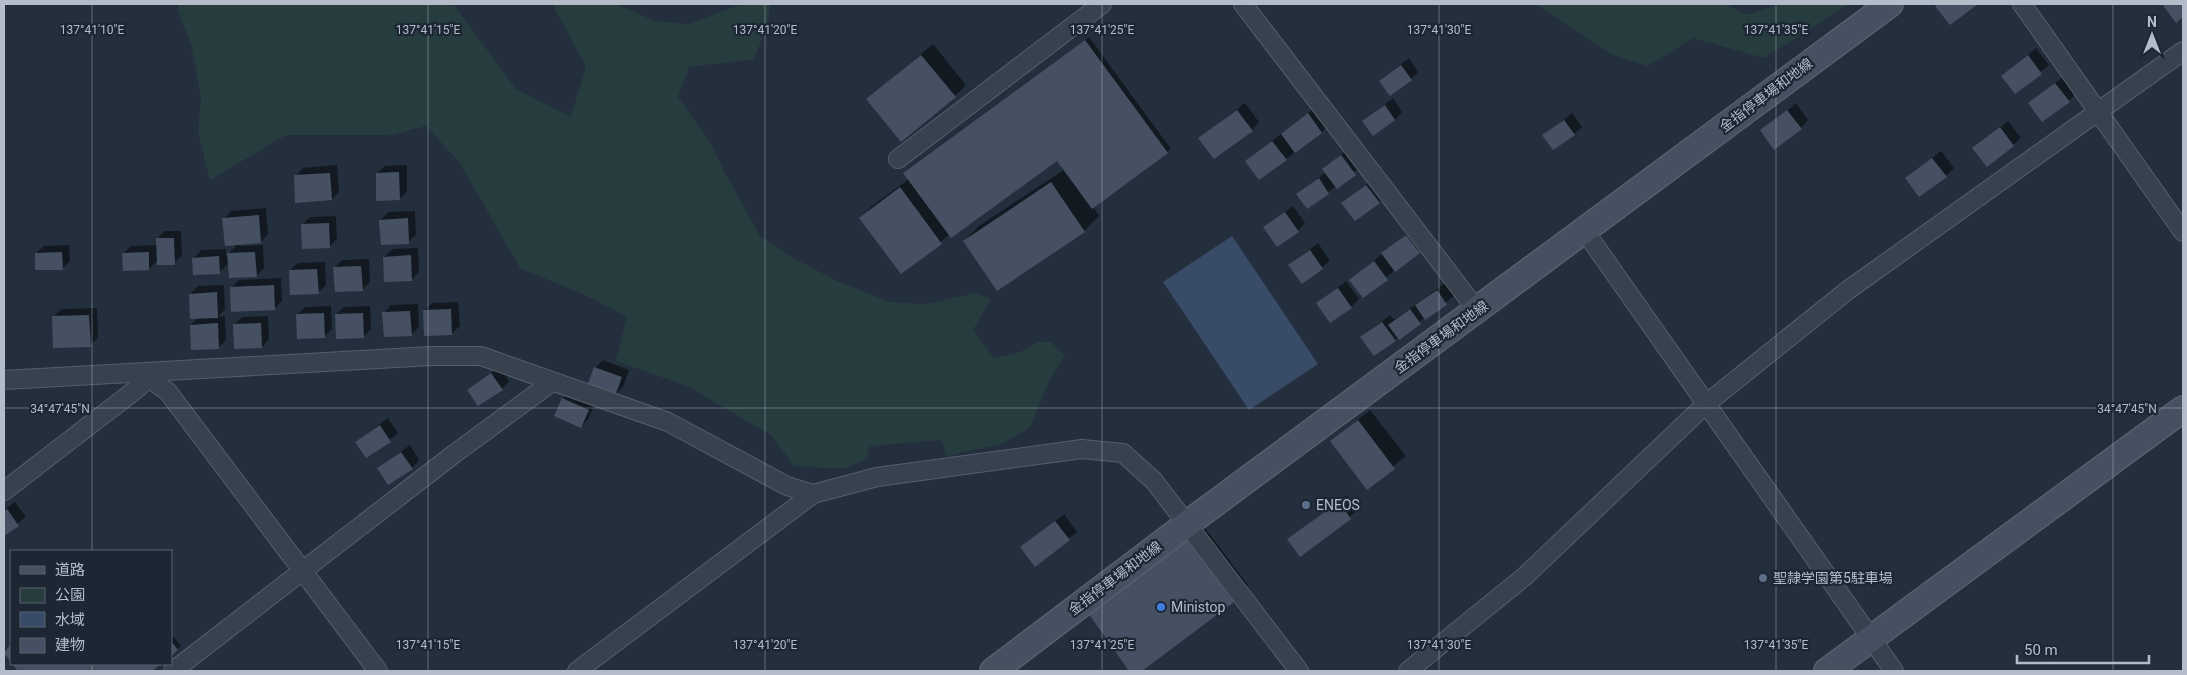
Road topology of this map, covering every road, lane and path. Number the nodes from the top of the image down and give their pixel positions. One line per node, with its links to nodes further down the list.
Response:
1 (1102, 4): 7 (street)
2 (1244, 4): 10 (street)
3 (1890, 4): 8 (main road, 金指停車場和地線)
4 (2022, 4): 6 (street)
5 (2183, 50): 6 (street)
6 (2097, 112): 9 (street); 14 (street)
7 (898, 159)
8 (1584, 230): 10 (main road, 金指停車場和地線); 14 (street)
9 (2183, 232)
10 (1477, 310): 18 (main road, 金指停車場和地線)
11 (152, 372): 12 (street); 13 (street); 16 (street); 19 (street)
12 (4, 380)
13 (552, 382): 17 (street); 19 (street)
14 (1706, 404): 20 (street); 26 (street)
15 (2183, 409): 20 (main road)
16 (4, 491)
17 (813, 494): 18 (street); 23 (street)
18 (1187, 524): 24 (main road, 金指停車場和地線); 25 (street)
19 (304, 572): 21 (street); 22 (street)
20 (1871, 639): 27 (main road); 28 (street)
21 (173, 671)
22 (378, 671)
23 (577, 671)
24 (992, 671)
25 (1299, 671)
26 (1408, 671)
27 (1827, 671)
28 (1894, 671)

